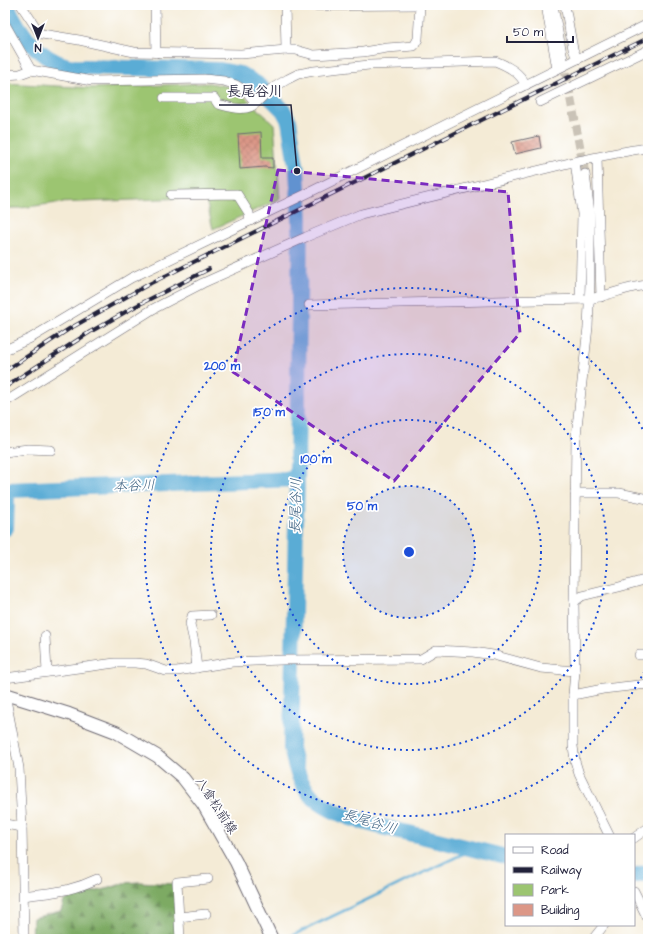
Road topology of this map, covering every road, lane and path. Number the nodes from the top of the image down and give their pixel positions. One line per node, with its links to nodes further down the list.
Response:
1 (21, 5): 12 (street)
2 (155, 5): 12 (street)
3 (286, 5): 4 (street); 10 (street)
4 (420, 5): 10 (street)
5 (546, 5): 15 (street)
6 (553, 5): 13 (street)
7 (565, 5): 14 (street)
8 (5, 24): 16 (street)
9 (648, 24): 14 (street)
10 (286, 50): 12 (street)
11 (648, 50): 21 (street)
12 (156, 53)
13 (563, 59)
14 (577, 59): 15 (street)
15 (557, 69): 18 (street)
16 (31, 70): 17 (street); 20 (street)
17 (5, 75)
18 (526, 85): 20 (street); 27 (street)
19 (164, 98): 20 (street)
20 (257, 102)
21 (540, 102)
22 (648, 148): 23 (street)
23 (597, 158): 24 (street); 29 (street)
24 (575, 162): 30 (street); 33 (street)
25 (585, 174): 30 (street)
26 (171, 195): 27 (street)
27 (250, 221): 32 (street)
28 (648, 285): 29 (street)
29 (601, 297): 30 (street)
30 (585, 299): 31 (street); 36 (street)
31 (309, 305)
32 (5, 350)
33 (5, 402)
34 (51, 450): 35 (street)
35 (5, 452)
36 (575, 493): 37 (street); 39 (street)
37 (648, 499)
38 (648, 579): 39 (street)
39 (574, 602): 43 (street)
40 (212, 615): 42 (street)
41 (45, 636): 44 (street)
42 (197, 668): 43 (street); 44 (street)
43 (575, 671): 48 (street)
44 (47, 672): 45 (street)
45 (5, 678)
46 (648, 684): 48 (street)
47 (5, 694): 49 (street); 66 (main road, 八倉松前線)
48 (573, 695): 54 (street)
49 (6, 708): 50 (street)
50 (8, 720): 52 (street)
51 (5, 824): 52 (street)
52 (22, 827): 59 (street)
53 (648, 828): 55 (street)
54 (608, 834)
55 (635, 837)
56 (97, 879): 59 (street)
57 (208, 879): 61 (street)
58 (635, 895): 62 (street)
59 (24, 896): 64 (street)
60 (206, 914): 61 (street)
61 (179, 917): 65 (street)
62 (648, 919)
63 (603, 926): 67 (street)
64 (24, 939)
65 (180, 939)
66 (272, 939)
67 (593, 939)

